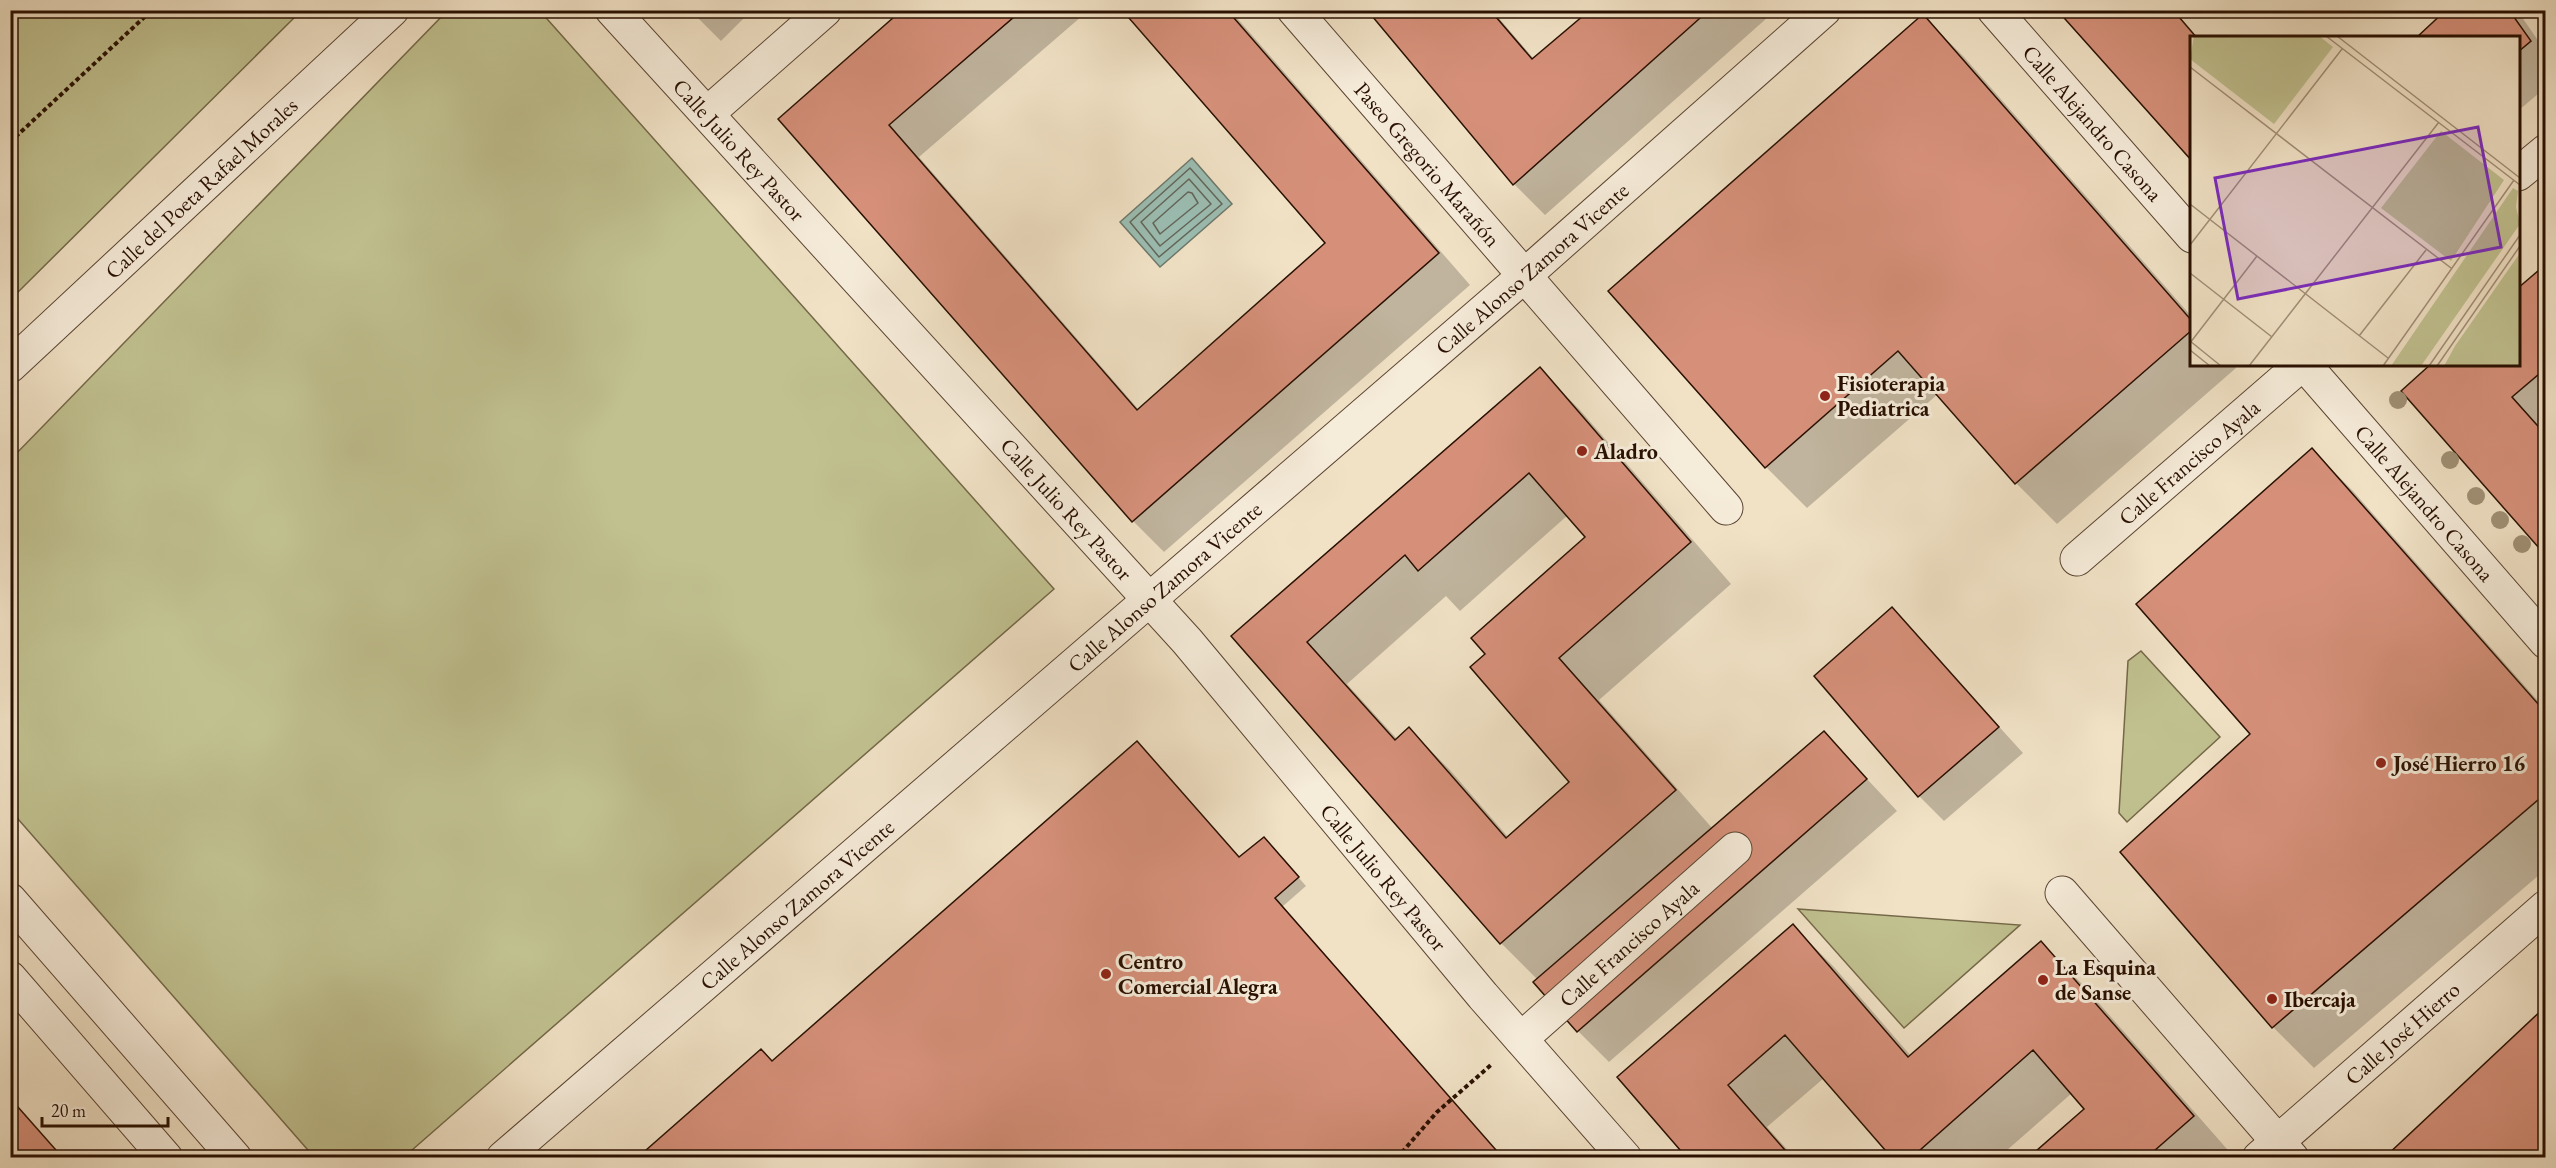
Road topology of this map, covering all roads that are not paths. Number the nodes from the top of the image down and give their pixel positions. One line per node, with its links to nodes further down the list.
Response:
1 (392, 10): 12 (street, Calle del Poeta Rafael Morales)
2 (612, 10): 7 (street, Calle Julio Rey Pastor)
3 (825, 10): 7 (street)
4 (1294, 10): 11 (street, Paseo Gregorio Marañón)
5 (1824, 10): 11 (street, Calle Alonso Zamora Vicente)
6 (1994, 10): 10 (street, Calle Alejandro Casona)
7 (708, 113): 17 (street, Calle Julio Rey Pastor)
8 (2546, 151): 9 (street)
9 (2520, 172)
10 (2190, 235)
11 (1524, 276): 15 (street, Paseo Gregorio Marañón); 17 (street, Calle Alonso Zamora Vicente)
12 (10, 366)
13 (2301, 366): 16 (street, Calle Francisco Ayala)
14 (2305, 366): 18 (street, Calle Alejandro Casona)
15 (1726, 508)
16 (2077, 559)
17 (1149, 600): 24 (street, Calle Julio Rey Pastor); 28 (street, Calle Alonso Zamora Vicente)
18 (2546, 642)
19 (1736, 849): 24 (street, Calle Francisco Ayala)
20 (2062, 893): 25 (street)
21 (10, 900): 27 (street)
22 (2546, 907): 25 (street, Calle José Hierro)
23 (10, 978): 26 (street)
24 (1521, 1039): 29 (street, Calle Julio Rey Pastor)
25 (2276, 1152)
26 (166, 1158)
27 (235, 1158)
28 (503, 1158)
29 (1624, 1158)

